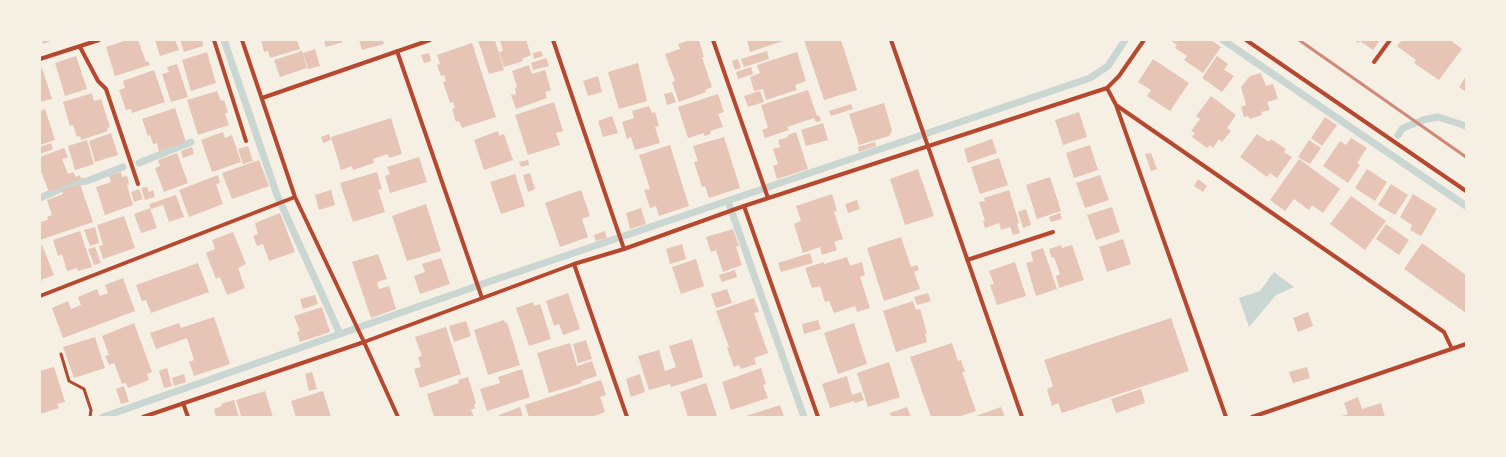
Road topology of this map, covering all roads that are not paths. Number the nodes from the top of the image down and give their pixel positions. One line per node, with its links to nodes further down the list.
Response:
1 (99, 40): 11 (street)
2 (214, 40): 18 (street)
3 (242, 40): 16 (street)
4 (430, 40): 12 (street)
5 (553, 40): 26 (street)
6 (714, 40): 23 (street)
7 (891, 40): 19 (street)
8 (1144, 40): 15 (street)
9 (1246, 40): 21 (street)
10 (1390, 40): 14 (street)
11 (80, 47): 13 (street); 20 (street)
12 (397, 51): 16 (street); 30 (street)
13 (40, 59)
14 (1374, 62)
15 (1107, 88): 17 (street); 19 (street)
16 (262, 98): 22 (street)
17 (1116, 105): 33 (street); 43 (street)
18 (246, 141)
19 (927, 146): 23 (street); 27 (street)
20 (138, 184)
21 (1466, 191)
22 (295, 197): 29 (street); 31 (street)
23 (768, 198): 24 (street)
24 (744, 206): 26 (street); 41 (street)
25 (1053, 232): 27 (street)
26 (624, 249): 28 (street)
27 (967, 260): 42 (street)
28 (574, 264): 30 (street); 40 (street)
29 (40, 296)
30 (482, 298): 31 (street)
31 (364, 342): 35 (street); 39 (street)
32 (1466, 344): 33 (street)
33 (1452, 349): 44 (street)
34 (60, 354): 36 (lane)
35 (183, 403): 37 (street); 38 (street)
36 (90, 417)
37 (144, 417)
38 (188, 417)
39 (398, 417)
40 (627, 417)
41 (818, 417)
42 (1022, 417)
43 (1226, 417)
44 (1252, 417)

